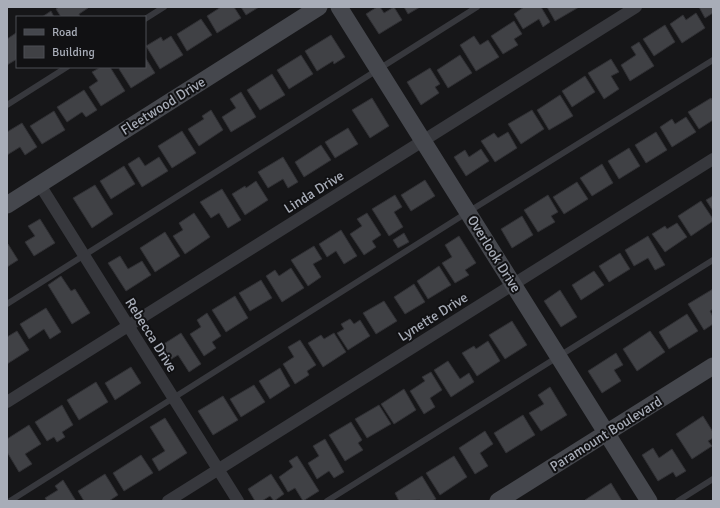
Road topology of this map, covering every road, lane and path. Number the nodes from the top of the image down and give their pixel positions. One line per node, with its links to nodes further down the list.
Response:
1 (164, 7): 6 (lane)
2 (319, 7): 13 (street, Fleetwood Drive)
3 (339, 7): 9 (street, Overlook Drive)
4 (477, 7): 9 (lane)
5 (636, 7): 11 (street, Linda Drive)
6 (146, 18)
7 (713, 60): 15 (lane)
8 (65, 68): 10 (lane)
9 (378, 69): 11 (street, Overlook Drive); 16 (lane)
10 (7, 104)
11 (423, 141): 15 (street, Overlook Drive); 20 (street, Linda Drive)
12 (713, 159): 18 (street, Lynette Drive)
13 (40, 185): 14 (street, Fleetwood Drive); 16 (street, Rebecca Drive)
14 (7, 205)
15 (468, 212): 18 (street, Overlook Drive); 23 (lane)
16 (84, 256): 19 (lane); 20 (street, Rebecca Drive)
17 (713, 260): 21 (lane)
18 (513, 285): 21 (street, Overlook Drive); 26 (street, Lynette Drive)
19 (7, 304)
20 (128, 326): 23 (street, Rebecca Drive); 24 (street, Linda Drive)
21 (558, 357): 25 (street, Overlook Drive); 31 (lane)
22 (713, 366): 25 (street, Paramount Boulevard)
23 (174, 399): 26 (street, Rebecca Drive); 28 (lane)
24 (7, 402)
25 (607, 433): 32 (street, Paramount Boulevard); 33 (street, Overlook Drive)
26 (218, 470): 29 (street, Lynette Drive); 30 (street, Rebecca Drive)
27 (713, 479): 34 (lane)
28 (10, 501)
29 (168, 501)
30 (238, 501)
31 (327, 501)
32 (498, 501)
33 (649, 501)
34 (678, 501)

